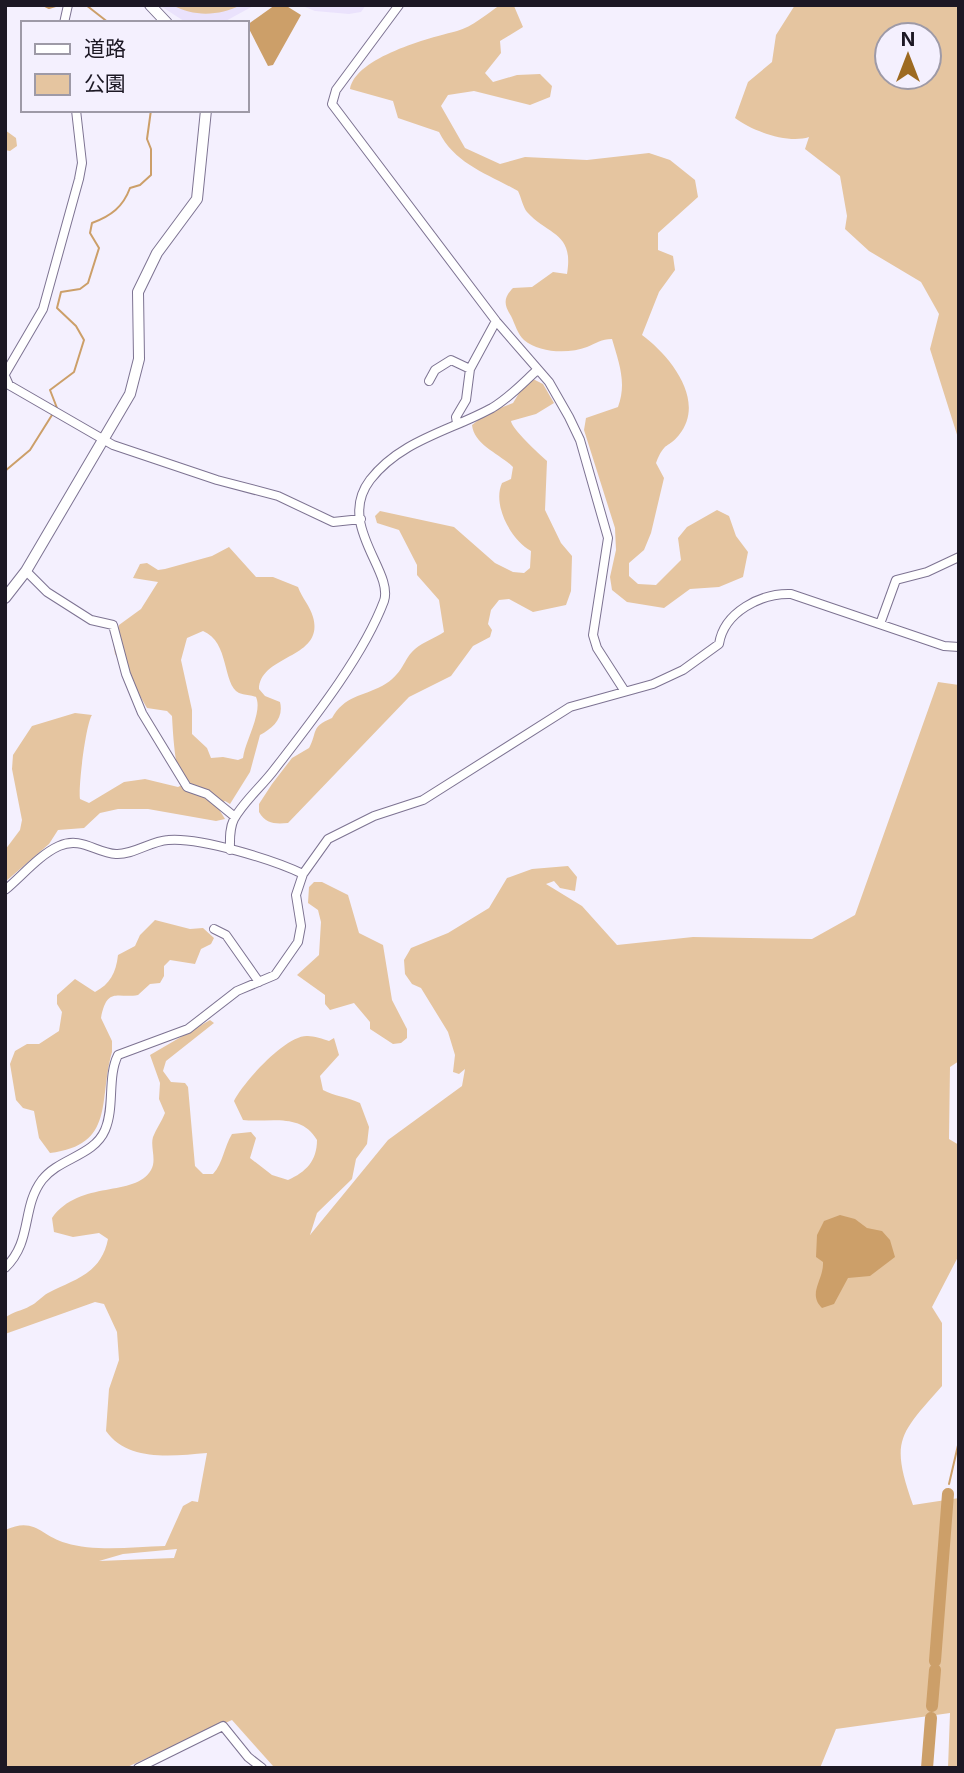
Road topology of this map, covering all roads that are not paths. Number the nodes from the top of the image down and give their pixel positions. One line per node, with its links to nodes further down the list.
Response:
1 (150, 5): 3 (street)
2 (399, 5): 6 (street)
3 (165, 21)
4 (76, 112): 9 (street)
5 (206, 112): 12 (street)
6 (496, 321): 7 (street); 8 (street)
7 (470, 369): 10 (street); 11 (street)
8 (536, 371): 11 (street); 19 (street)
9 (5, 375): 12 (street)
10 (429, 381)
11 (457, 423): 13 (street)
12 (105, 440): 13 (street); 15 (street)
13 (361, 519): 20 (street)
14 (959, 558): 17 (street)
15 (26, 571): 16 (street); 20 (street)
16 (5, 598)
17 (880, 624): 18 (street); 19 (street)
18 (959, 647)
19 (624, 690): 22 (street)
20 (235, 817): 21 (street)
21 (230, 850): 22 (street); 23 (street)
22 (303, 874): 25 (street)
23 (5, 890)
24 (214, 929): 25 (street)
25 (259, 982): 26 (street)
26 (5, 1268)
27 (138, 1768): 28 (street)
28 (262, 1768)

